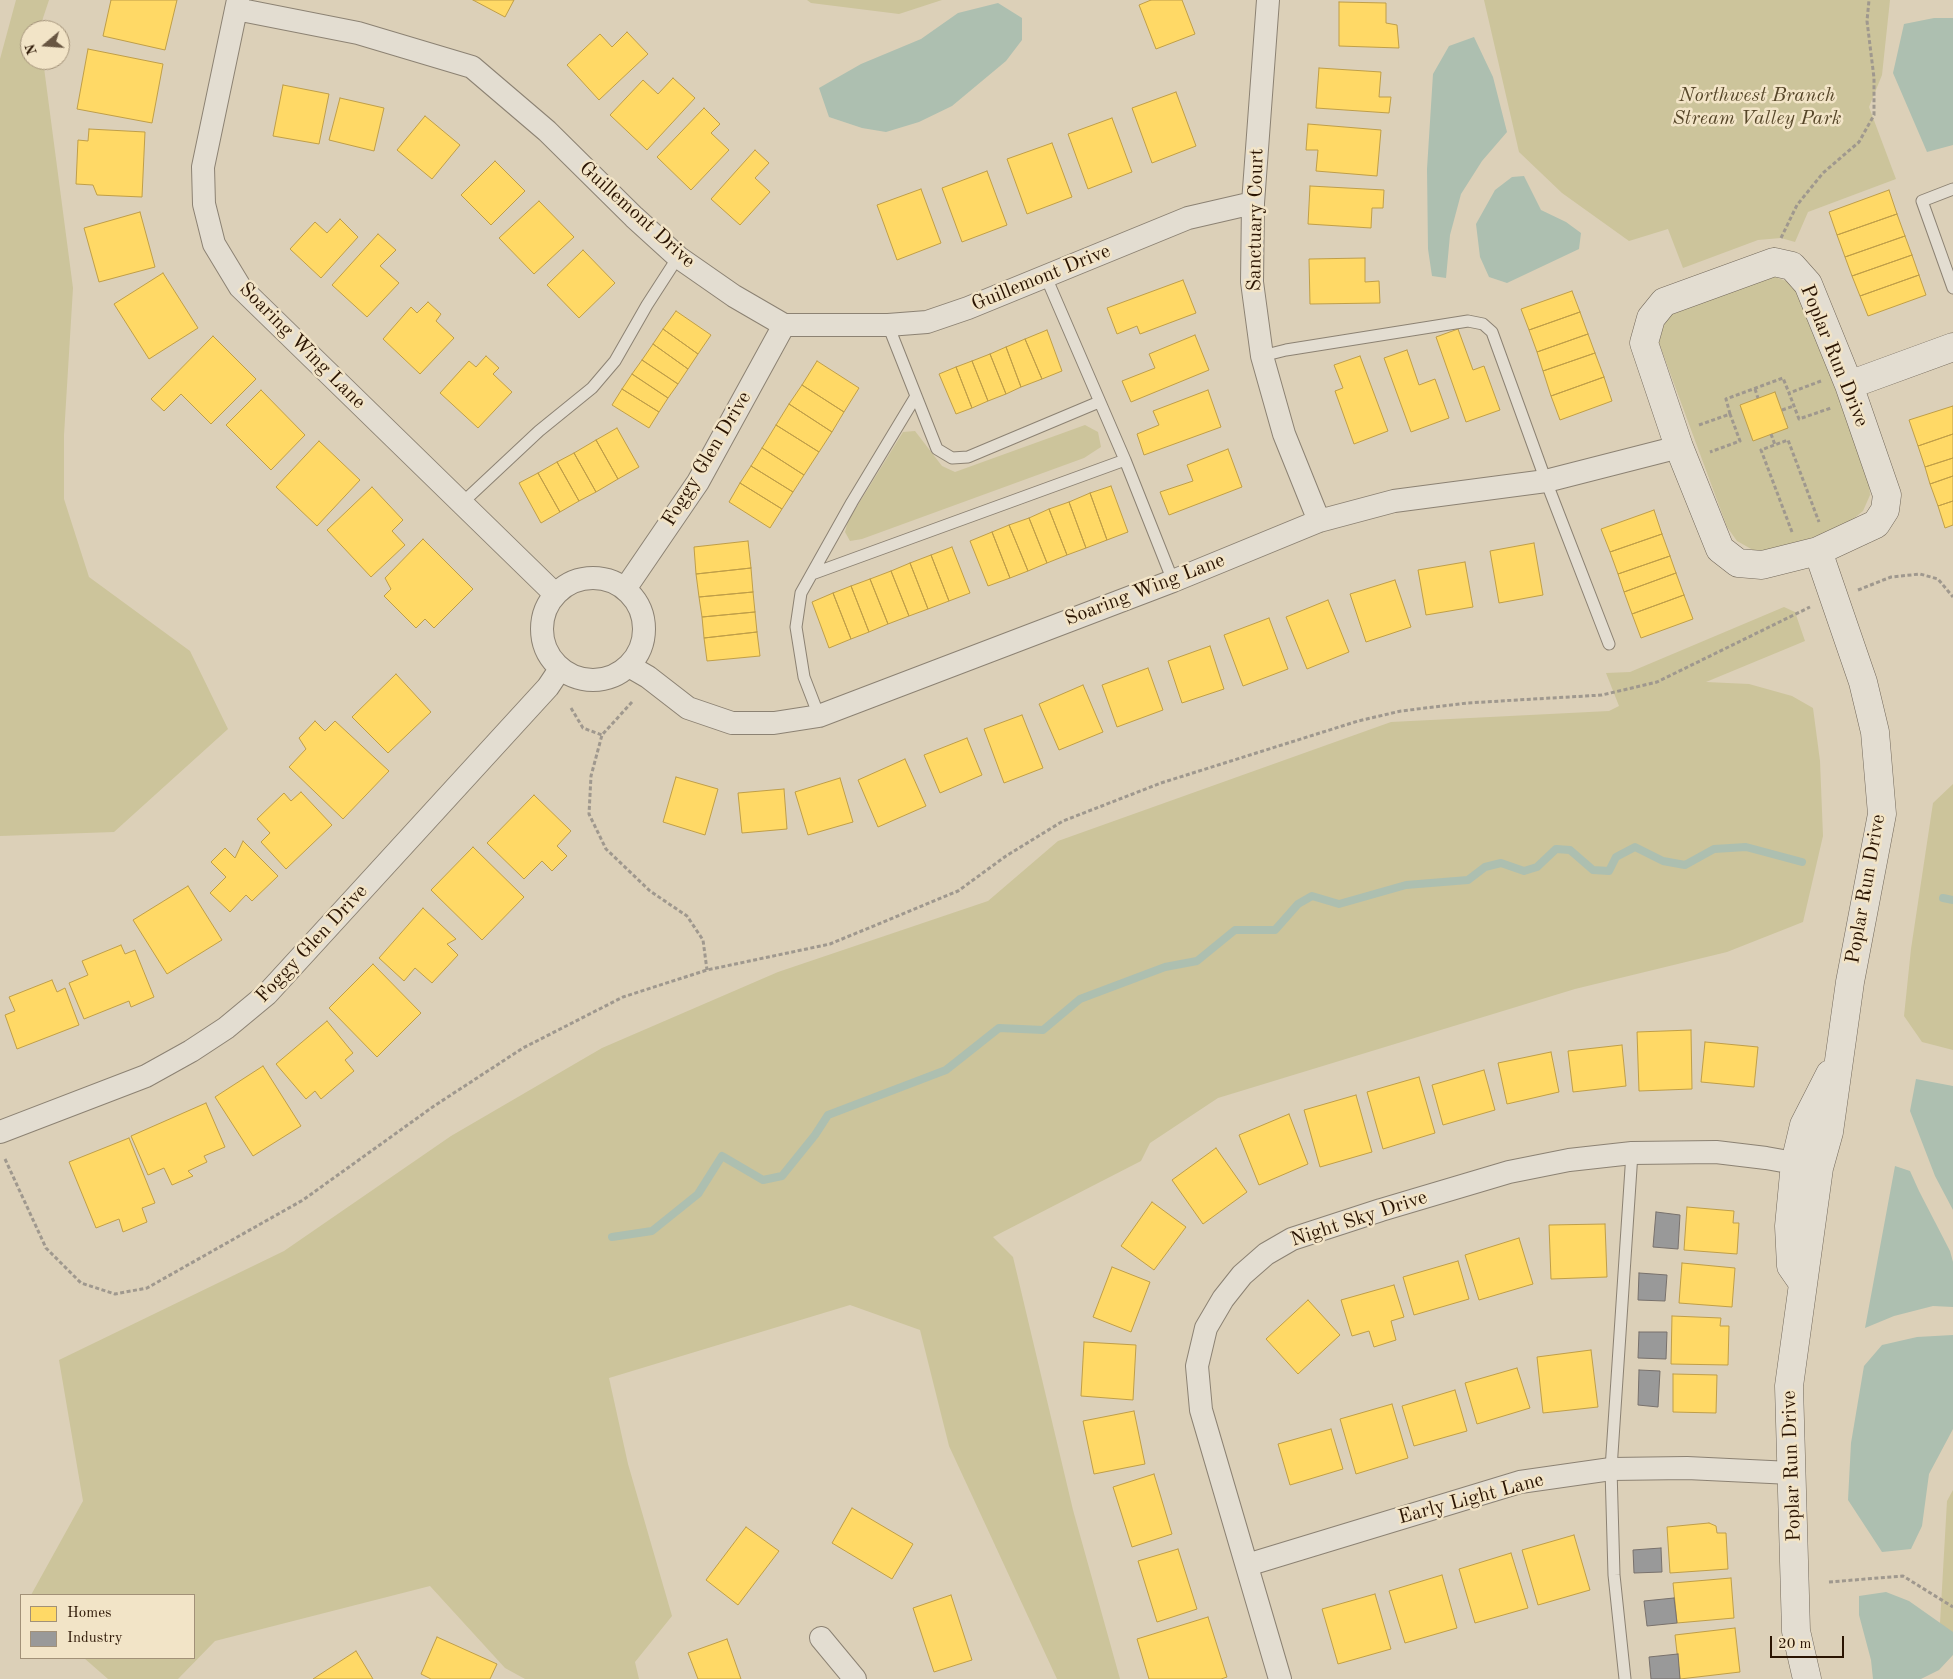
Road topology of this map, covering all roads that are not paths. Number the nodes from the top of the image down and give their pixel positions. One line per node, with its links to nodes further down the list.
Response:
1 (1268, 0): 4 (street, Sanctuary Court)
2 (237, 4): 5 (street, Guillemont Drive); 18 (street, Soaring Wing Lane)
3 (1953, 189): 7 (lane)
4 (1254, 203): 6 (street, Guillemont Drive); 11 (street, Sanctuary Court)
5 (678, 257): 9 (street, Guillemont Drive); 18 (lane)
6 (1046, 277): 8 (street, Guillemont Drive); 14 (lane)
7 (1953, 288)
8 (888, 325): 9 (street, Guillemont Drive); 13 (lane)
9 (784, 326): 23 (street, Foggy Glen Drive)
10 (1953, 347): 12 (street)
11 (1262, 356): 17 (lane); 19 (street, Sanctuary Court)
12 (1849, 385): 15 (street, Poplar Run Drive); 20 (street, Poplar Run Drive)
13 (916, 396): 14 (lane); 21 (lane)
14 (1099, 402): 16 (lane)
15 (1679, 447): 17 (street, Soaring Wing Lane); 20 (street, Poplar Run Drive)
16 (1125, 460): 21 (lane); 22 (lane)
17 (1546, 482): 19 (street, Soaring Wing Lane); 25 (lane)
18 (461, 504): 24 (street, Soaring Wing Lane)
19 (1318, 521): 22 (street, Soaring Wing Lane)
20 (1819, 538): 31 (street, Poplar Run Drive)
21 (812, 574): 28 (lane)
22 (1173, 581): 28 (street, Soaring Wing Lane)
23 (625, 589): 24 (street); 26 (street)
24 (555, 594): 27 (street)
25 (1610, 644)
26 (629, 666): 27 (street); 28 (street, Soaring Wing Lane)
27 (560, 669): 29 (street, Foggy Glen Drive)
28 (819, 716)
29 (0, 1132)
30 (1632, 1153): 31 (street, Night Sky Drive); 32 (lane); 34 (street, Night Sky Drive)
31 (1807, 1166): 33 (street, Poplar Run Drive)
32 (1611, 1469): 33 (street, Early Light Lane); 34 (street, Early Light Lane); 39 (lane)
33 (1792, 1473): 36 (street, Poplar Run Drive)
34 (1247, 1565): 38 (street, Night Sky Drive)
35 (821, 1638): 37 (street)
36 (1800, 1649): 40 (street, Poplar Run Drive); 41 (street, Poplar Run Drive)
37 (855, 1679)
38 (1280, 1679)
39 (1625, 1679)
40 (1795, 1679)
41 (1807, 1679)

